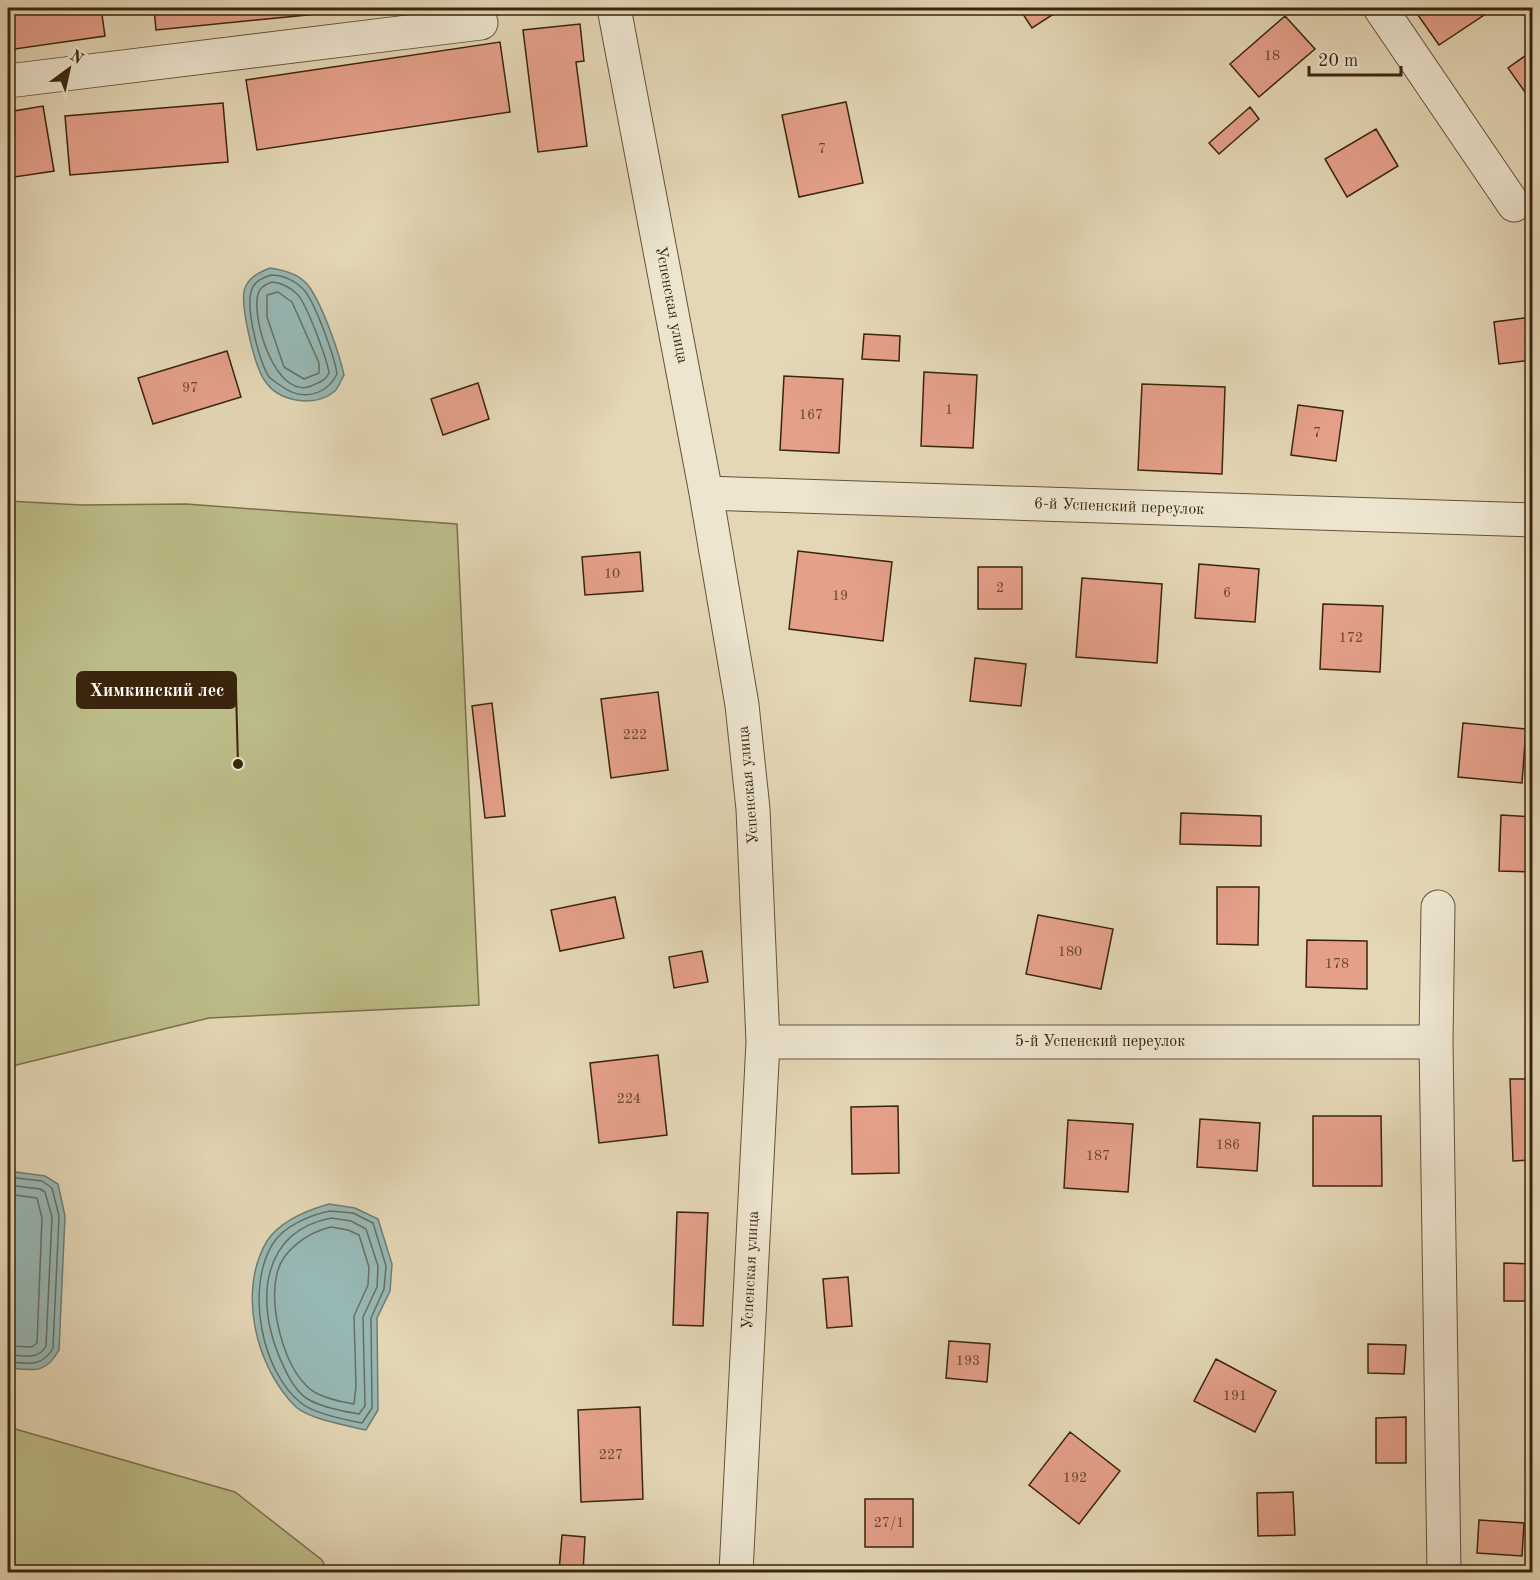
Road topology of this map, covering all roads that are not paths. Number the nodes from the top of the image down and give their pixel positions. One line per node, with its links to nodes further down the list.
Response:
1 (477, 8): 4 (street)
2 (614, 8): 6 (street, Успенская улица)
3 (1380, 8): 5 (street)
4 (8, 81)
5 (1515, 206)
6 (706, 493): 7 (street, 6-й Успенский переулок); 9 (street, Успенская улица)
7 (1533, 520)
8 (1438, 908): 10 (street)
9 (763, 1042): 10 (street, 5-й Успенский переулок); 11 (street, Успенская улица)
10 (1436, 1042): 12 (street)
11 (736, 1572)
12 (1444, 1572)

